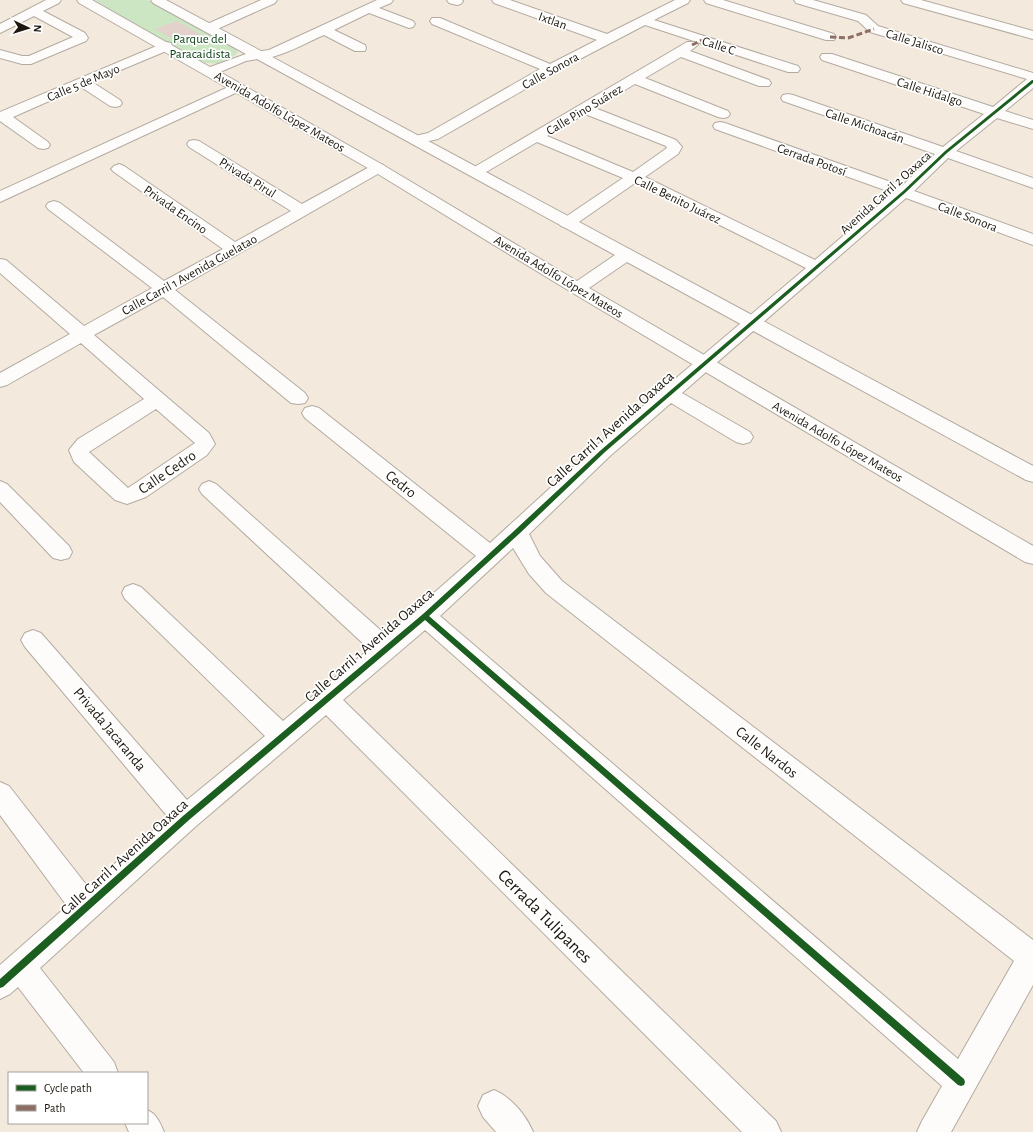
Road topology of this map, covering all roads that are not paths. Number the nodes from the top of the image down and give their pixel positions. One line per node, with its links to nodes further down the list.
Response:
1 (55, 0): 12 (street)
2 (83, 0): 22 (street, Avenida Adolfo López Mateos)
3 (157, 0): 16 (street)
4 (271, 0): 16 (street)
5 (387, 0): 11 (street)
6 (498, 0): 21 (street, Ixtlan)
7 (684, 0): 13 (street, Calle Sonora)
8 (710, 0): 20 (street)
9 (800, 0): 30 (street, Calle Jalisco)
10 (907, 0): 19 (street)
11 (370, 8): 15 (street); 18 (street)
12 (34, 11): 17 (street); 24 (street)
13 (644, 21): 21 (street, Calle Sonora); 28 (street, Calle C)
14 (436, 22): 27 (street)
15 (409, 24)
16 (209, 28): 25 (street)
17 (0, 29)
18 (324, 30): 23 (street); 25 (street)
19 (1033, 35)
20 (830, 37)
21 (608, 39): 27 (street, Calle Sonora)
22 (166, 46): 29 (street, Avenida Adolfo López Mateos); 33 (street, Calle 5 de Mayo)
23 (360, 48)
24 (0, 54)
25 (260, 55): 29 (street); 43 (street)
26 (827, 57): 39 (street, Calle Hidalgo)
27 (550, 69): 43 (street, Calle Sonora)
28 (793, 69)
29 (211, 71): 35 (street, Avenida Adolfo López Mateos)
30 (1033, 76)
31 (635, 79): 34 (street, Calle Pino Suárez); 38 (street, Calle Pino Suárez); 52 (street, Cerrada Potosí)
32 (1033, 80): 39 (street, Avenida Carril 2 Oaxaca)
33 (82, 82): 37 (street); 40 (street, Calle 5 de Mayo)
34 (764, 83)
35 (238, 87): 47 (street, Avenida Adolfo López Mateos); 53 (street)
36 (788, 98): 46 (street, Calle Michoacán)
37 (115, 103)
38 (585, 109): 42 (street, Calle Pino Suárez); 50 (street)
39 (995, 112): 41 (street, Calle Hidalgo); 46 (street, Avenida Carril 2 Oaxaca)
40 (2, 116): 45 (street)
41 (1033, 125)
42 (536, 137): 49 (street, Calle Pino Suárez); 50 (street, Calle Benito Juárez)
43 (416, 140): 49 (street)
44 (194, 144): 55 (street, Privada Pirul)
45 (43, 145)
46 (946, 152): 51 (street, Calle Michoacán); 52 (street, Avenida Carril 2 Oaxaca)
47 (378, 168): 55 (street, Calle Carril 1 Avenida Guelatao); 62 (street, Avenida Adolfo López Mateos)
48 (119, 169): 58 (street, Privada Encino)
49 (476, 172): 56 (street)
50 (635, 178): 56 (street); 61 (street, Calle Benito Juárez)
51 (1033, 183)
52 (904, 192): 57 (street, Calle Sonora); 61 (street, Avenida Carril 2 Oaxaca)
53 (0, 197)
54 (54, 206): 63 (street)
55 (301, 210): 58 (street, Calle Carril 1 Avenida Guelatao)
56 (567, 223): 59 (street)
57 (1033, 240)
58 (234, 249): 63 (street, Calle Carril 1 Avenida Guelatao)
59 (626, 255): 62 (street); 64 (street)
60 (0, 264): 65 (street, Calle Cedro)
61 (817, 267): 64 (street, Avenida Carril 2 Oaxaca)
62 (577, 288): 66 (street, Avenida Adolfo López Mateos)
63 (163, 289): 65 (street, Calle Carril 1 Avenida Guelatao); 69 (street)
64 (753, 322): 66 (street, Calle Carril 1 Avenida Oaxaca); 73 (street)
65 (82, 334): 67 (street, Calle Carril 1 Avenida Guelatao); 70 (street, Calle Cedro)
66 (704, 362): 68 (street, Calle Carril 1 Avenida Oaxaca); 79 (street, Avenida Adolfo López Mateos)
67 (0, 381)
68 (669, 394): 72 (street); 76 (street, Calle Carril 1 Avenida Oaxaca)
69 (298, 398)
70 (158, 399): 70 (street, Calle Cedro)
71 (312, 413): 78 (street, Cedro)
72 (743, 437)
73 (1033, 475)
74 (0, 489): 77 (street)
75 (209, 489): 83 (street)
76 (517, 532): 78 (street, Calle Carril 1 Avenida Oaxaca); 89 (street, Calle Nardos)
77 (61, 552)
78 (490, 555): 81 (street, Calle Carril 1 Avenida Oaxaca)
79 (1033, 556)
80 (133, 593): 85 (street)
81 (425, 616): 83 (street, Calle Carril 1 Avenida Oaxaca); 92 (street)
82 (33, 640): 87 (street, Privada Jacaranda)
83 (386, 650): 84 (street, Calle Carril 1 Avenida Oaxaca)
84 (326, 699): 85 (street, Calle Carril 1 Avenida Oaxaca); 95 (street, Cerrada Tulipanes)
85 (282, 736): 87 (street, Calle Carril 1 Avenida Oaxaca)
86 (0, 794): 88 (street)
87 (186, 818): 88 (street, Calle Carril 1 Avenida Oaxaca)
88 (86, 908): 90 (street, Calle Carril 1 Avenida Oaxaca)
89 (1033, 957): 92 (street)
90 (10, 975): 91 (street)
91 (102, 1072)
92 (961, 1082): 96 (street)
93 (494, 1106): 94 (street)
94 (517, 1132)
95 (764, 1132)
96 (933, 1132)

